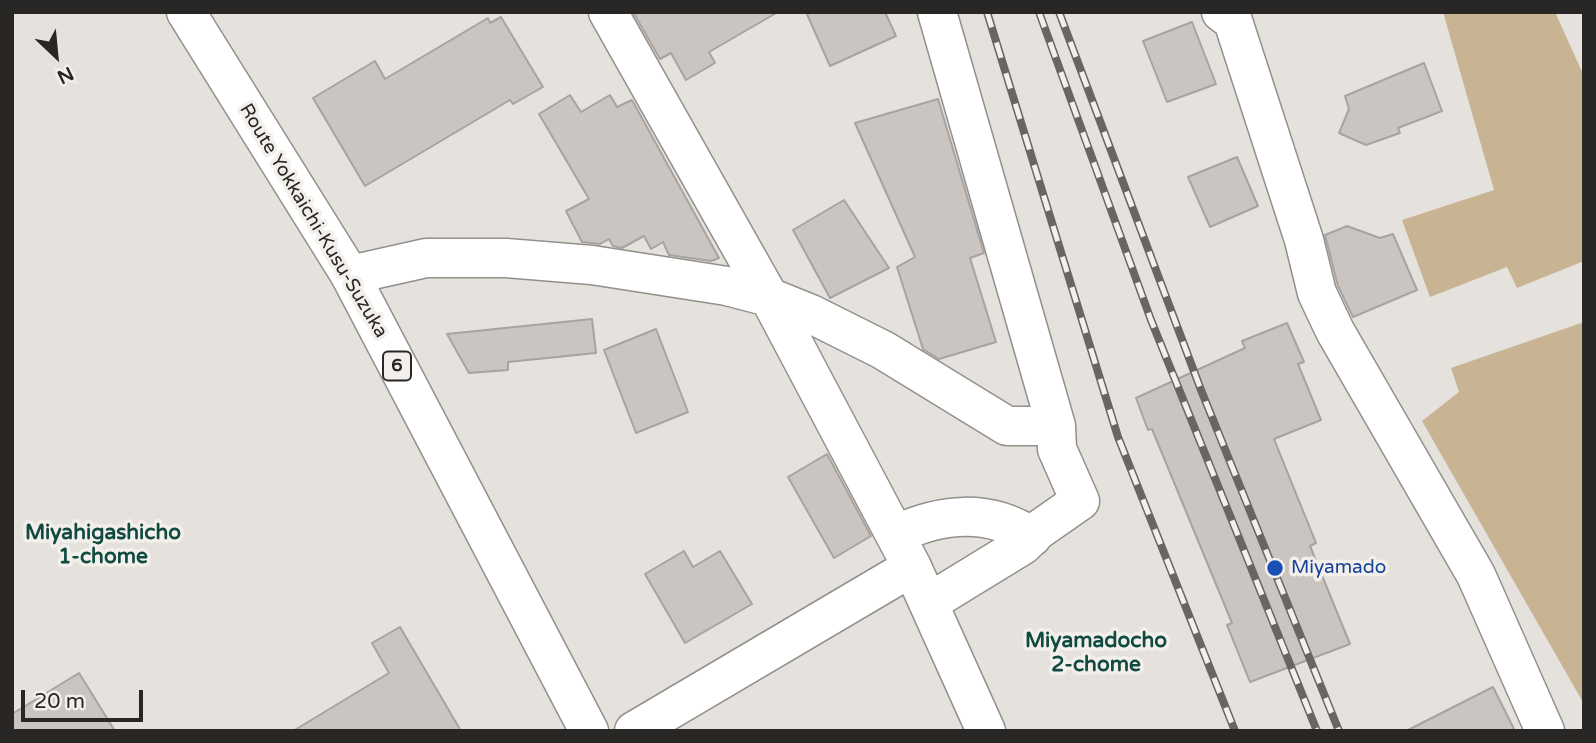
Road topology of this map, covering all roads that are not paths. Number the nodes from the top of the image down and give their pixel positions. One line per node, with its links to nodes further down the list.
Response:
1 (186, 12): 5 (street, Route Yokkaichi-Kusu-Suzuka / 6)
2 (608, 12): 6 (street)
3 (937, 12): 7 (street)
4 (1233, 15): 14 (street)
5 (350, 275): 6 (street); 11 (street, Route Yokkaichi-Kusu-Suzuka / 6)
6 (769, 297): 7 (street); 9 (street)
7 (1056, 426): 8 (street)
8 (1032, 537): 9 (street); 10 (street)
9 (904, 551): 10 (street); 12 (street)
10 (930, 601): 13 (street)
11 (589, 731)
12 (634, 731)
13 (986, 731)
14 (1545, 731)

